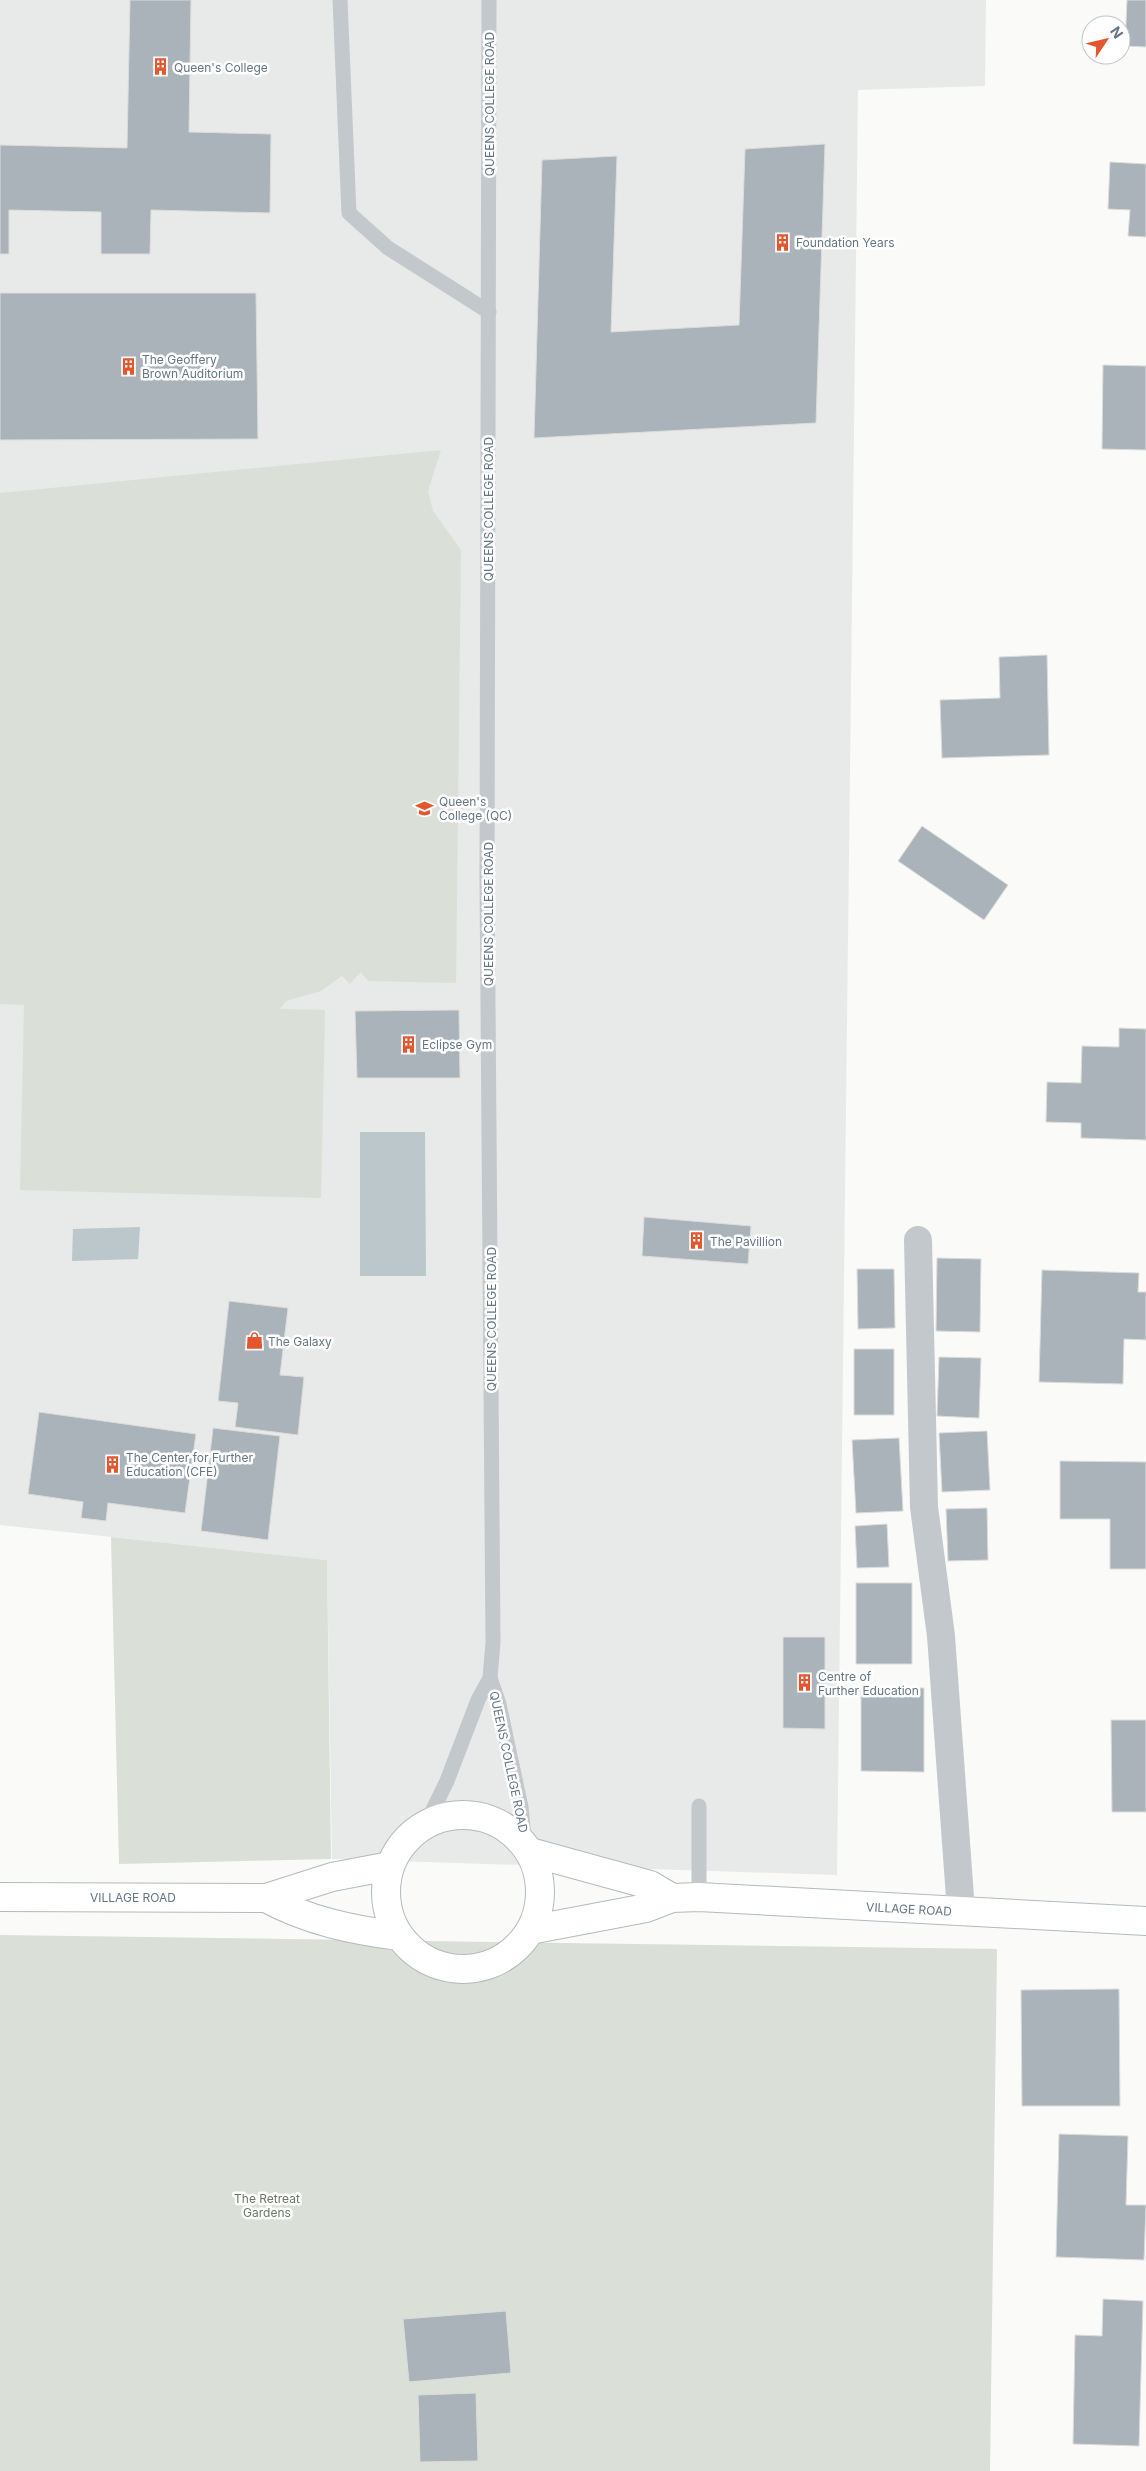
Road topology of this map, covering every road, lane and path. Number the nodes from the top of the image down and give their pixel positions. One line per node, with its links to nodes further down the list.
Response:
1 (340, 0): 3 (lane)
2 (489, 0): 3 (lane, QUEENS COLLEGE ROAD)
3 (488, 312): 5 (lane, QUEENS COLLEGE ROAD)
4 (918, 1240): 13 (street)
5 (490, 1678): 7 (lane, QUEENS COLLEGE ROAD); 8 (lane, QUEENS COLLEGE ROAD)
6 (699, 1806): 12 (lane)
7 (425, 1826): 8 (main road, VILLAGE ROAD); 9 (main road, VILLAGE ROAD)
8 (527, 1849): 12 (main road, VILLAGE ROAD); 15 (main road, VILLAGE ROAD)
9 (390, 1866): 11 (main road, VILLAGE ROAD); 16 (main road, VILLAGE ROAD)
10 (0, 1898): 11 (main road, VILLAGE ROAD)
11 (266, 1898): 16 (main road, VILLAGE ROAD)
12 (686, 1898): 13 (main road, VILLAGE ROAD); 15 (main road, VILLAGE ROAD)
13 (960, 1911): 14 (main road, VILLAGE ROAD)
14 (1146, 1921)
15 (530, 1930): 16 (main road, VILLAGE ROAD)
16 (399, 1936)

